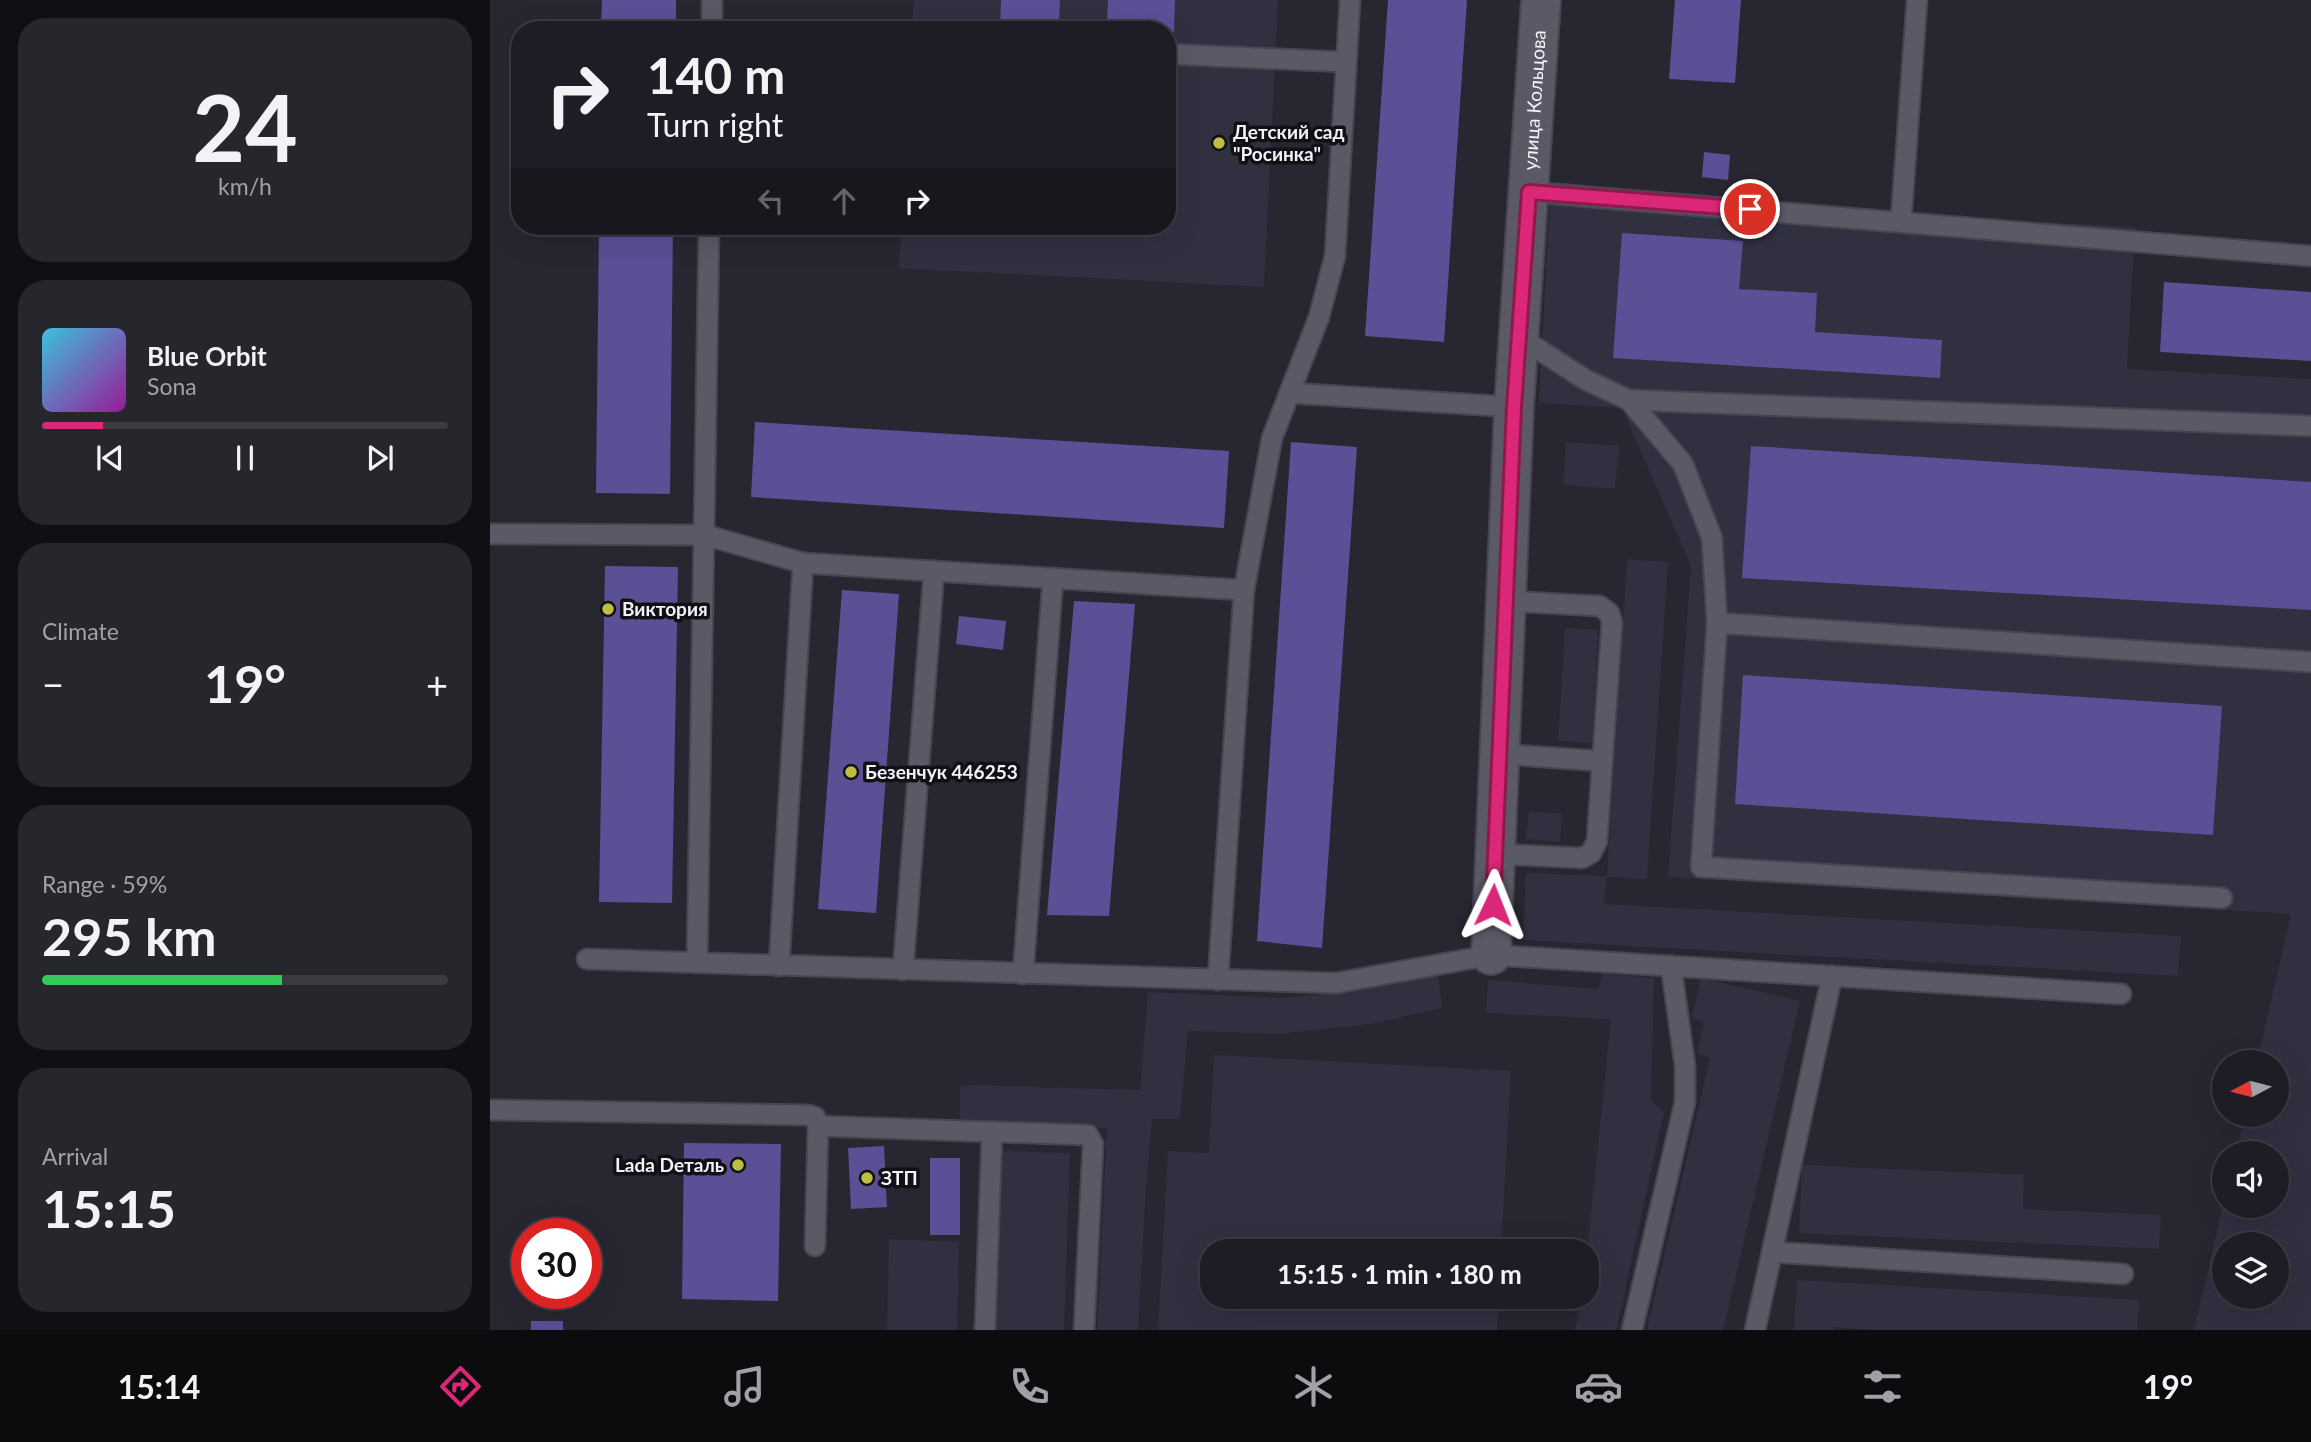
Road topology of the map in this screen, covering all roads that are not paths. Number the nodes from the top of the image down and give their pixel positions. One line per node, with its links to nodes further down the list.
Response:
1 (712, 0): 5 (lane)
2 (1350, 0): 7 (lane)
3 (1541, 0): 8 (street, улица Кольцова)
4 (1917, 0): 9 (lane)
5 (712, 21)
6 (1176, 54): 7 (lane)
7 (1346, 62): 13 (lane)
8 (1529, 192): 9 (lane); 12 (street, улица Кольцова)
9 (1901, 221): 11 (lane)
10 (709, 235): 18 (lane)
11 (2311, 256)
12 (1519, 337): 14 (lane); 15 (street, улица Кольцова)
13 (1290, 393): 15 (lane); 22 (lane)
14 (1629, 400): 16 (lane); 24 (lane)
15 (1514, 407): 23 (street, улица Кольцова)
16 (2311, 426)
17 (490, 534): 18 (lane)
18 (705, 535): 19 (lane); 32 (lane)
19 (803, 563): 20 (lane); 33 (lane)
20 (934, 571): 21 (lane); 35 (lane)
21 (1053, 578): 22 (lane); 36 (lane)
22 (1244, 590): 38 (lane)
23 (1506, 601): 26 (street, улица Кольцова); 27 (lane)
24 (1717, 623): 25 (lane); 29 (lane)
25 (2311, 662)
26 (1499, 754): 27 (lane); 28 (street, улица Кольцова)
27 (1602, 761): 28 (lane)
28 (1495, 854): 30 (street, улица Кольцова)
29 (2222, 898)
30 (1491, 955): 34 (lane); 38 (lane)
31 (586, 959): 32 (lane)
32 (697, 963): 33 (lane)
33 (779, 966): 35 (lane)
34 (1671, 966): 37 (lane); 48 (lane)
35 (903, 970): 36 (lane)
36 (1023, 974): 38 (lane)
37 (1832, 976): 39 (lane); 44 (lane)
38 (1217, 980)
39 (2121, 994)
40 (490, 1110): 41 (lane)
41 (818, 1126): 42 (lane); 43 (lane)
42 (992, 1132): 46 (lane); 47 (lane)
43 (816, 1246)
44 (1772, 1252): 45 (lane); 49 (lane)
45 (2123, 1274)
46 (985, 1330)
47 (1084, 1330)
48 (1632, 1330)
49 (1755, 1330)

